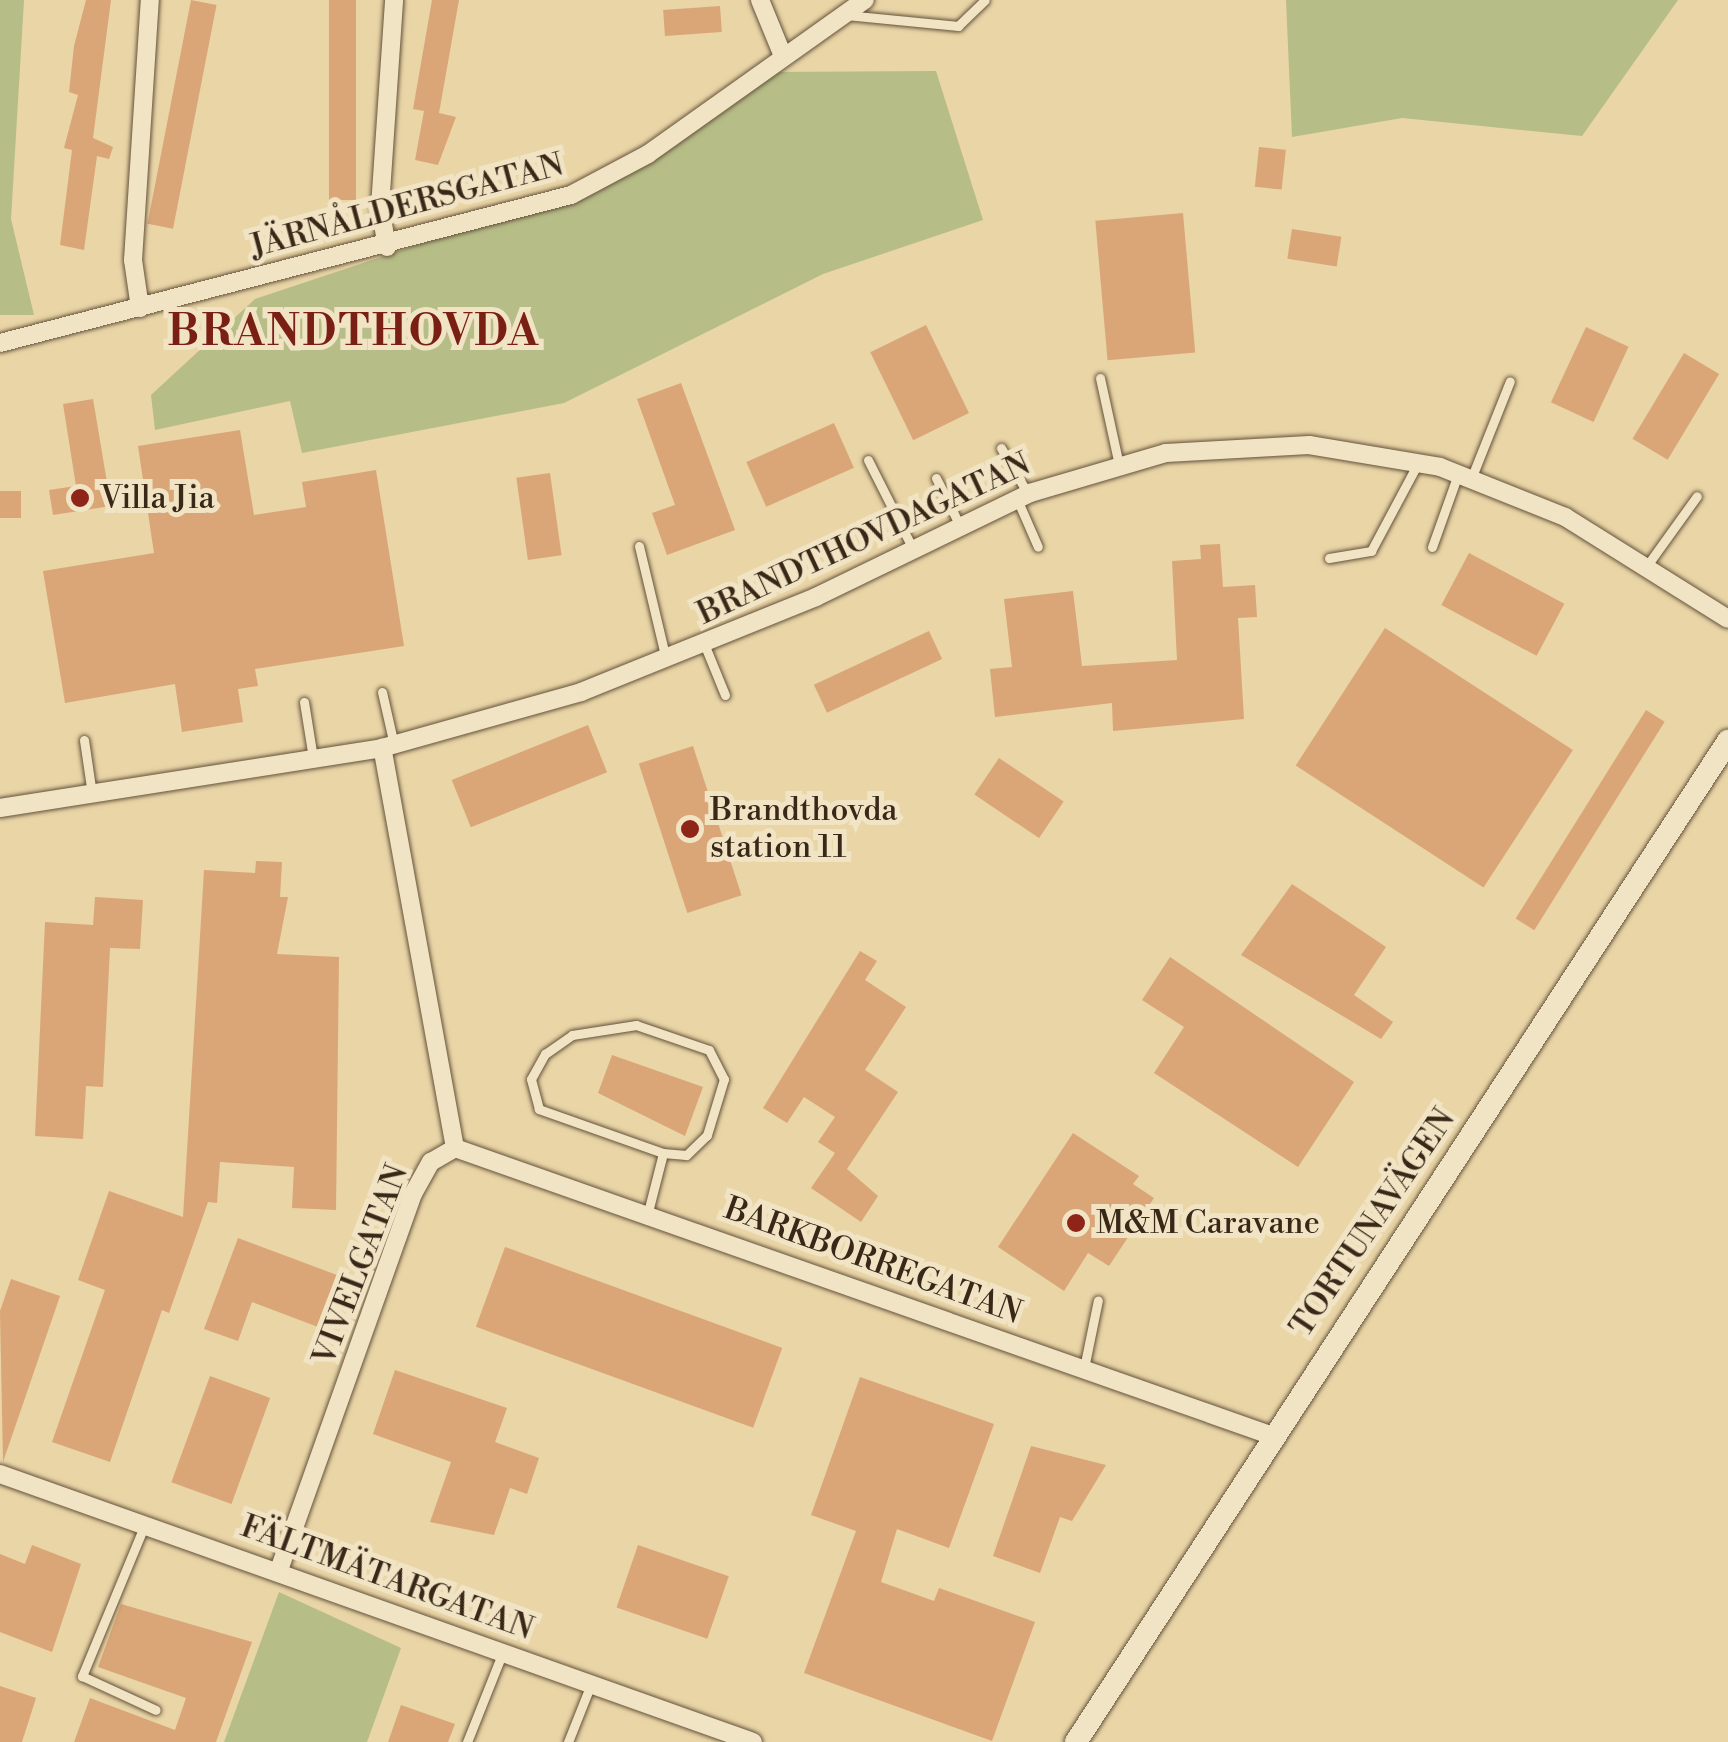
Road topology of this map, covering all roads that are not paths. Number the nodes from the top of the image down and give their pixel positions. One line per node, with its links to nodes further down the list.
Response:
1 (150, 0): 9 (street)
2 (394, 0): 8 (street)
3 (760, 0): 7 (street)
4 (865, 0): 6 (street, JÄRNÅLDERSGATAN)
5 (984, 0): 6 (lane)
6 (844, 15): 7 (street, JÄRNÅLDERSGATAN)
7 (783, 56): 8 (street, JÄRNÅLDERSGATAN)
8 (387, 247): 9 (street, JÄRNÅLDERSGATAN)
9 (140, 308): 10 (street, JÄRNÅLDERSGATAN)
10 (0, 343)
11 (1100, 378): 16 (lane)
12 (1510, 381): 17 (lane)
13 (1001, 448): 19 (lane)
14 (868, 460): 25 (lane)
15 (1418, 462): 16 (street, BRANDTHOVDAGATAN); 17 (street, BRANDTHOVDAGATAN); 26 (lane)
16 (1119, 464): 19 (street, BRANDTHOVDAGATAN)
17 (1465, 476): 24 (lane); 27 (street, BRANDTHOVDAGATAN)
18 (936, 478): 21 (lane)
19 (1022, 496): 21 (street, BRANDTHOVDAGATAN); 23 (lane)
20 (1697, 496): 27 (lane)
21 (960, 526): 25 (street, BRANDTHOVDAGATAN)
22 (639, 546): 30 (lane)
23 (1038, 547)
24 (1432, 547)
25 (913, 549): 29 (street, BRANDTHOVDAGATAN)
26 (1329, 558)
27 (1646, 567): 28 (street, BRANDTHOVDAGATAN)
28 (1728, 619)
29 (705, 646): 30 (street, BRANDTHOVDAGATAN); 32 (lane)
30 (666, 661): 36 (street, BRANDTHOVDAGATAN)
31 (382, 692): 36 (lane)
32 (725, 695)
33 (304, 702): 37 (lane)
34 (84, 740): 38 (lane)
35 (1728, 742): 45 (street, TORTUNAVÄGEN)
36 (388, 747): 37 (street, BRANDTHOVDAGATAN); 40 (street, VIVELGATAN)
37 (314, 760): 38 (street, BRANDTHOVDAGATAN)
38 (92, 797): 39 (street, BRANDTHOVDAGATAN)
39 (0, 808)
40 (455, 1148): 42 (street, BARKBORREGATAN); 48 (street, VIVELGATAN)
41 (663, 1154): 41 (lane); 42 (lane)
42 (648, 1212): 44 (street, BARKBORREGATAN)
43 (1098, 1300): 44 (lane)
44 (1084, 1368): 45 (street, BARKBORREGATAN)
45 (1270, 1436): 55 (street, TORTUNAVÄGEN)
46 (0, 1474): 47 (street, FÄLTMÄTARGATAN)
47 (145, 1524): 48 (street, FÄLTMÄTARGATAN); 51 (lane)
48 (279, 1570): 49 (street, FÄLTMÄTARGATAN)
49 (503, 1652): 50 (street, FÄLTMÄTARGATAN); 52 (lane)
50 (591, 1684): 53 (lane); 54 (street, FÄLTMÄTARGATAN)
51 (156, 1710)
52 (467, 1742)
53 (568, 1742)
54 (753, 1742)
55 (1076, 1742)

